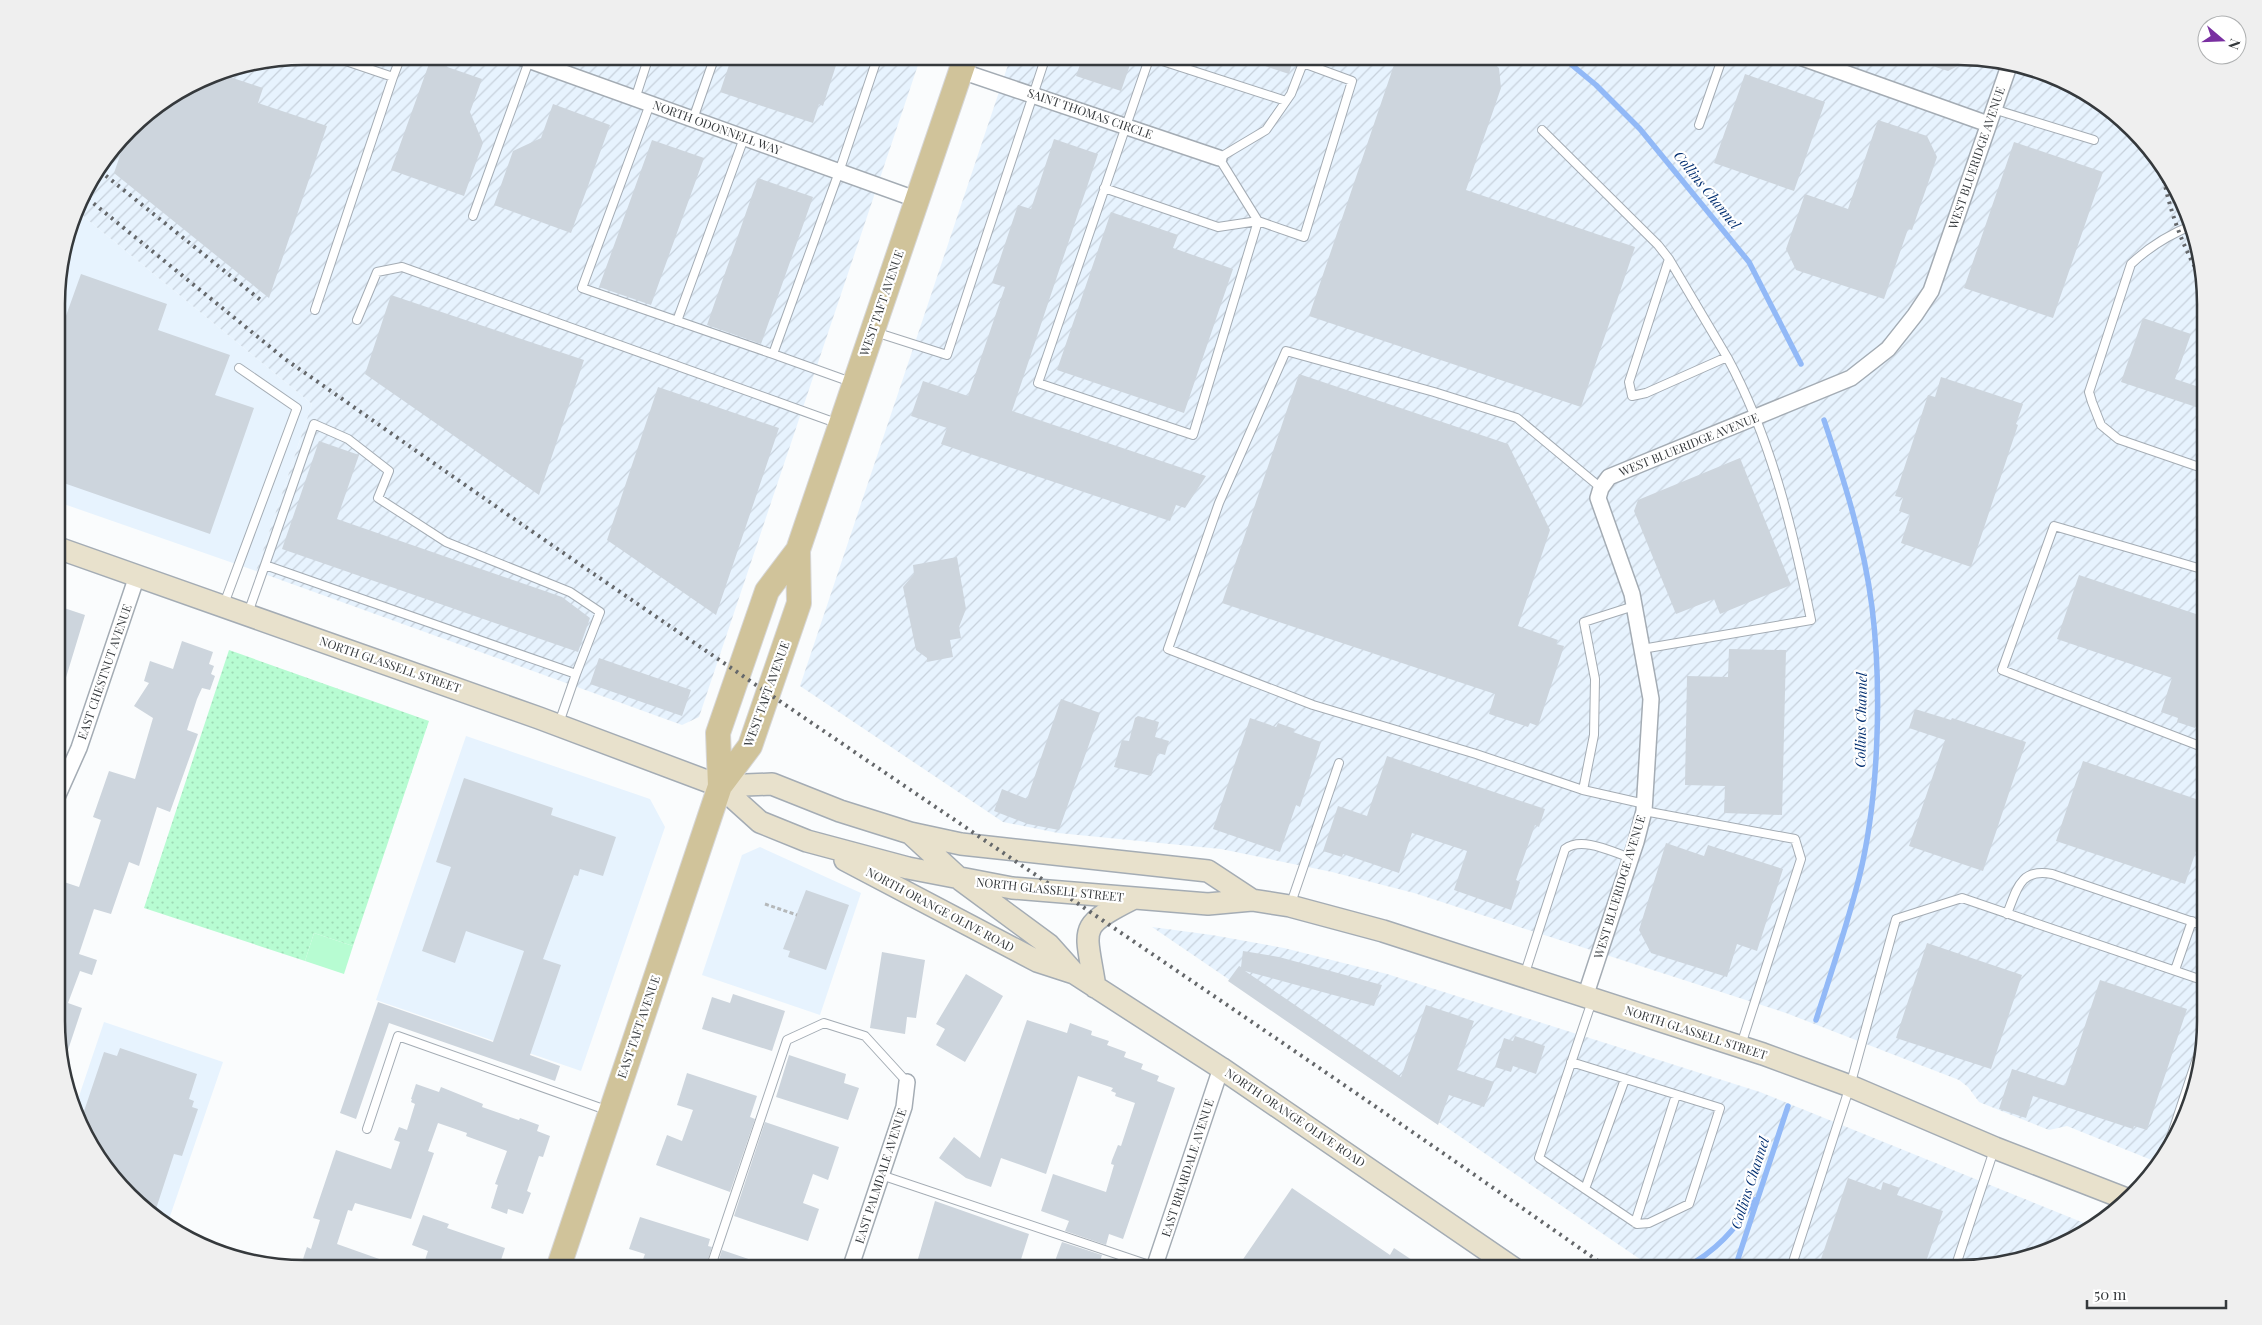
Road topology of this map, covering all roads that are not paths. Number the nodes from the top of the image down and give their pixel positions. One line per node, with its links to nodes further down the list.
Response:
1 (358, 65): 18 (lane)
2 (398, 65): 18 (lane)
3 (521, 65): 35 (lane)
4 (543, 65): 20 (street, NORTH ODONNELL WAY)
5 (646, 65): 20 (lane)
6 (712, 65): 24 (lane)
7 (875, 65): 32 (lane)
8 (964, 65): 34 (main road, WEST TAFT AVENUE)
9 (966, 65): 19 (street, SAINT THOMAS CIRCLE)
10 (1043, 65): 19 (lane)
11 (1147, 65): 27 (lane)
12 (1177, 65): 21 (lane)
13 (1303, 65): 21 (lane)
14 (1316, 65): 36 (lane)
15 (1720, 65): 26 (lane)
16 (1844, 65): 25 (street)
17 (2007, 70): 23 (street, WEST BLUERIDGE AVENUE)
18 (393, 77): 39 (lane)
19 (1033, 95): 27 (street, SAINT THOMAS CIRCLE); 42 (lane)
20 (635, 98): 22 (street, NORTH ODONNELL WAY)
21 (1286, 101): 31 (lane)
22 (650, 104): 24 (street, NORTH ODONNELL WAY); 41 (lane)
23 (1993, 109): 25 (street, WEST BLUERIDGE AVENUE); 30 (lane)
24 (694, 120): 29 (street, NORTH ODONNELL WAY)
25 (1988, 124): 47 (street, WEST BLUERIDGE AVENUE)
26 (1699, 125)
27 (1126, 126): 31 (street, SAINT THOMAS CIRCLE); 33 (lane)
28 (1542, 130): 38 (lane)
29 (744, 138): 32 (street, NORTH ODONNELL WAY); 41 (lane)
30 (2094, 140)
31 (1219, 158): 36 (lane)
32 (839, 172): 34 (street, NORTH ODONNELL WAY); 43 (lane)
33 (1104, 188): 36 (lane); 36 (lane)
34 (918, 200): 42 (main road, WEST TAFT AVENUE)
35 (473, 216)
36 (1258, 221)
37 (2184, 228): 49 (lane)
38 (1669, 259): 44 (lane); 44 (lane)
39 (315, 310)
40 (357, 320): 48 (lane)
41 (677, 321): 43 (lane)
42 (873, 331): 46 (main road, WEST TAFT AVENUE)
43 (773, 354): 46 (lane)
44 (1727, 357): 47 (lane)
45 (239, 368): 56 (lane)
46 (855, 384): 48 (main road, WEST TAFT AVENUE)
47 (1754, 418): 50 (street, WEST BLUERIDGE AVENUE); 59 (lane)
48 (841, 425): 52 (main road, WEST TAFT AVENUE)
49 (2197, 466)
50 (1601, 488): 57 (street, WEST BLUERIDGE AVENUE); 66 (lane)
51 (65, 550): 55 (main road, NORTH GLASSELL STREET)
52 (798, 550): 65 (main road, WEST TAFT AVENUE); 65 (main road, WEST TAFT AVENUE)
53 (265, 565): 58 (lane); 60 (lane); 60 (lane)
54 (2197, 568): 62 (lane)
55 (137, 576): 56 (main road, NORTH GLASSELL STREET); 64 (street, EAST CHESTNUT AVENUE)
56 (223, 606): 58 (main road, NORTH GLASSELL STREET)
57 (1634, 606): 59 (street, WEST BLUERIDGE AVENUE); 66 (lane)
58 (248, 615): 61 (main road, NORTH GLASSELL STREET)
59 (1642, 649): 67 (street, WEST BLUERIDGE AVENUE)
60 (576, 674): 61 (lane)
61 (558, 725): 65 (main road, NORTH GLASSELL STREET)
62 (2197, 745)
63 (1339, 763): 74 (lane)
64 (65, 779)
65 (720, 786): 68 (main road, NORTH GLASSELL STREET); 69 (main road, NORTH GLASSELL STREET); 93 (main road, EAST TAFT AVENUE)
66 (1584, 790): 67 (lane)
67 (1644, 808): 70 (street, WEST BLUERIDGE AVENUE); 84 (lane)
68 (910, 833): 71 (main road, NORTH ORANGE OLIVE ROAD); 73 (main road, NORTH GLASSELL STREET)
69 (807, 841): 71 (main road, NORTH GLASSELL STREET); 79 (main road, NORTH ORANGE OLIVE ROAD)
70 (1631, 858): 80 (lane); 83 (street, WEST BLUERIDGE AVENUE)
71 (961, 880): 72 (main road, NORTH GLASSELL STREET); 79 (main road, NORTH ORANGE OLIVE ROAD)
72 (1133, 898): 73 (main road, NORTH GLASSELL STREET); 82 (main road)
73 (1252, 900): 74 (main road, NORTH GLASSELL STREET)
74 (1290, 906): 80 (main road, NORTH GLASSELL STREET)
75 (2007, 914): 76 (lane); 78 (lane); 90 (lane)
76 (2192, 921): 77 (lane); 78 (lane)
77 (2197, 923)
78 (2175, 970): 81 (lane)
79 (1074, 974): 82 (main road, NORTH ORANGE OLIVE ROAD)
80 (1524, 976): 83 (main road, NORTH GLASSELL STREET)
81 (2197, 977)
82 (1095, 987): 86 (main road, NORTH ORANGE OLIVE ROAD)
83 (1589, 998): 84 (main road, NORTH GLASSELL STREET); 85 (lane)
84 (1741, 1047): 90 (main road, NORTH GLASSELL STREET)
85 (1571, 1062): 87 (lane); 97 (lane)
86 (1221, 1068): 104 (street, EAST BRIARDALE AVENUE); 105 (main road, NORTH ORANGE OLIVE ROAD)
87 (1625, 1079): 91 (lane); 97 (lane)
88 (2189, 1081): 92 (lane)
89 (907, 1082): 96 (street, EAST PALMDALE AVENUE); 101 (lane)
90 (1850, 1086): 95 (main road, NORTH GLASSELL STREET); 106 (lane)
91 (1676, 1095): 99 (lane); 99 (lane)
92 (2182, 1104)
93 (611, 1112): 94 (lane); 100 (main road, EAST TAFT AVENUE)
94 (367, 1129)
95 (1995, 1148): 98 (main road, NORTH GLASSELL STREET); 107 (lane)
96 (881, 1175): 102 (street, EAST PALMDALE AVENUE); 103 (lane)
97 (1586, 1189): 99 (lane)
98 (2120, 1197)
99 (1635, 1222)
100 (561, 1260)
101 (713, 1260)
102 (853, 1260)
103 (1131, 1260)
104 (1158, 1260)
105 (1501, 1260)
106 (1794, 1260)
107 (1959, 1260)

